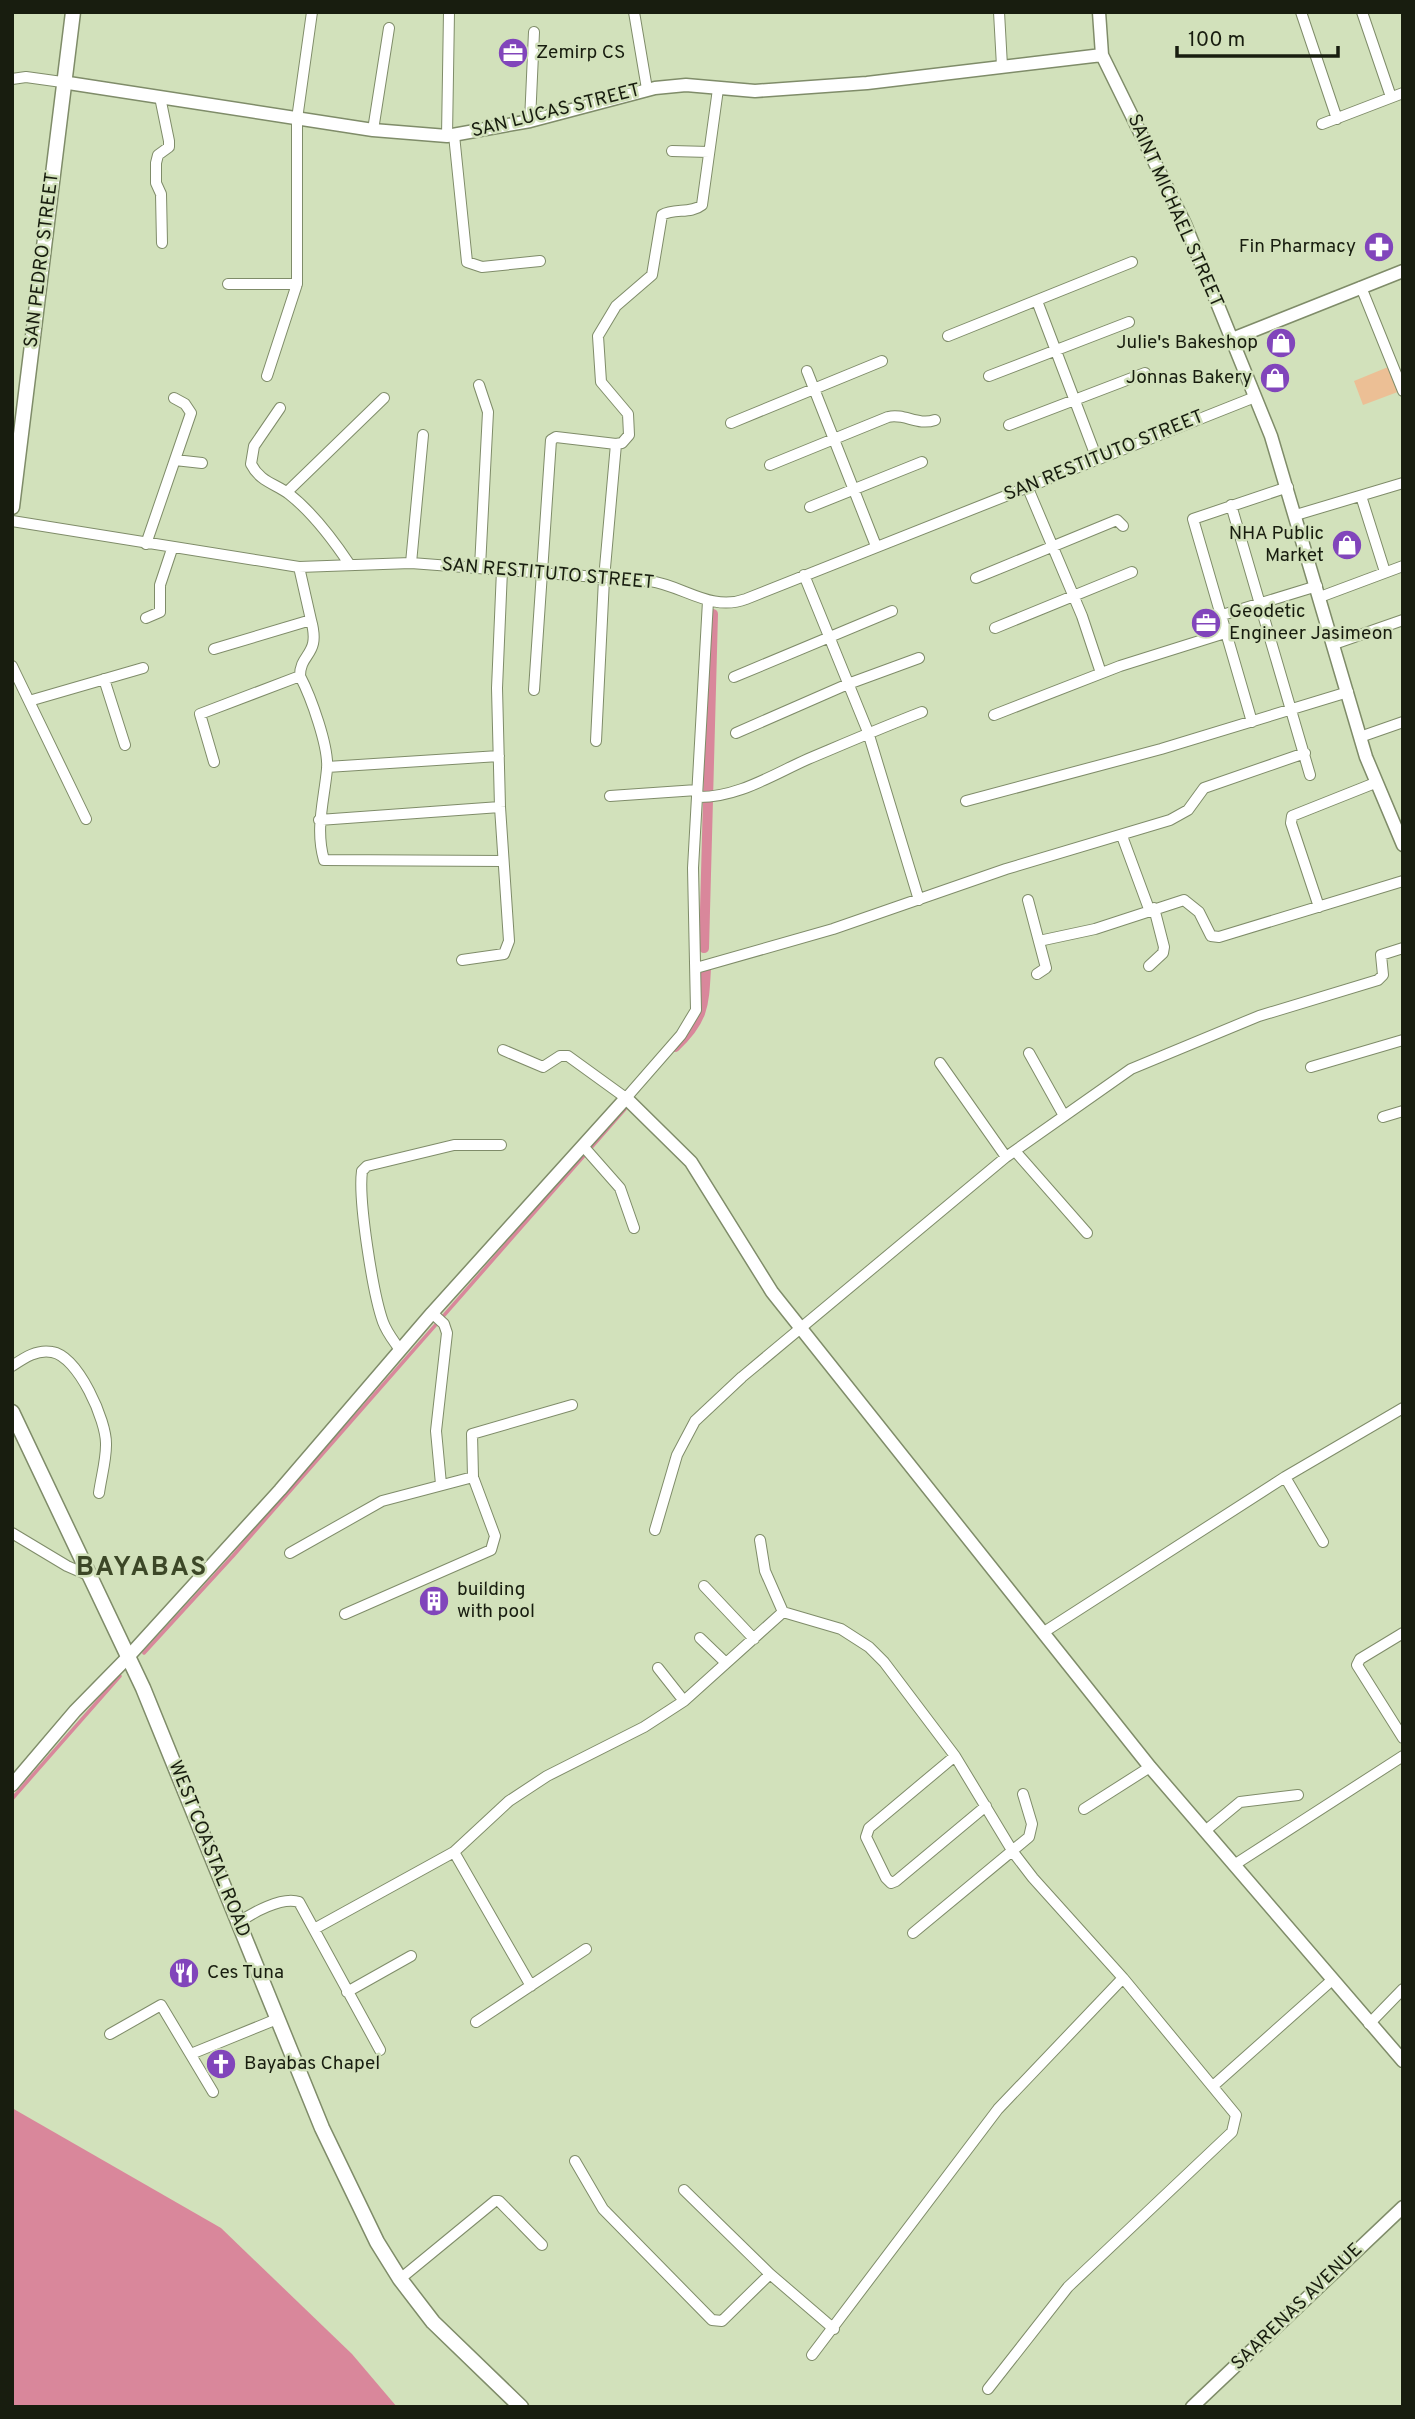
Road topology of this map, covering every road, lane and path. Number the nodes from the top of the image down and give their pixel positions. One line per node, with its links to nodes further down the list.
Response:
1 (73, 12): 14 (main road, SAN PEDRO STREET)
2 (313, 12): 20 (street)
3 (449, 12): 25 (street)
4 (634, 12): 15 (street)
5 (999, 12): 12 (street)
6 (1099, 12): 11 (street)
7 (1301, 12): 21 (street)
8 (1362, 12): 19 (street)
9 (389, 28): 24 (street)
10 (534, 32): 22 (street)
11 (1102, 55): 12 (street, SAN LUCAS STREET); 38 (street, SAINT MICHAEL STREET)
12 (1002, 66): 16 (street, SAN LUCAS STREET)
13 (12, 79): 14 (street, SAN LUCAS STREET)
14 (62, 82): 18 (street, SAN LUCAS STREET); 71 (main road, SAN PEDRO STREET)
15 (648, 89): 16 (street, SAN LUCAS STREET); 22 (street, SAN LUCAS STREET)
16 (718, 89): 27 (street)
17 (1403, 93): 19 (street)
18 (160, 97): 20 (street, SAN LUCAS STREET); 28 (street)
19 (1391, 97): 21 (street)
20 (296, 118): 24 (street, SAN LUCAS STREET); 33 (street)
21 (1337, 119): 23 (street)
22 (530, 121): 25 (street, SAN LUCAS STREET)
23 (1322, 124)
24 (373, 130): 25 (street, SAN LUCAS STREET)
25 (451, 135): 29 (street)
26 (672, 151): 27 (street)
27 (709, 152): 58 (street)
28 (162, 243)
29 (540, 261)
30 (1132, 262): 35 (street)
31 (1403, 271): 34 (street)
32 (228, 284): 33 (street)
33 (297, 284): 43 (street)
34 (1361, 287): 38 (street); 47 (street)
35 (1037, 301): 37 (street); 39 (street)
36 (1129, 322): 39 (street)
37 (948, 336)
38 (1232, 338): 48 (street, SAINT MICHAEL STREET)
39 (1055, 350): 44 (street); 51 (street)
40 (883, 361): 46 (street)
41 (807, 371): 46 (street)
42 (1145, 373): 51 (street)
43 (267, 376)
44 (989, 376)
45 (479, 385): 82 (street)
46 (814, 390): 54 (street); 57 (street)
47 (1403, 391)
48 (1255, 397): 59 (street, SAN RESTITUTO STREET); 66 (street, SAINT MICHAEL STREET)
49 (174, 398): 60 (street)
50 (384, 398): 68 (street)
51 (1074, 401): 55 (street); 59 (street)
52 (281, 408): 68 (street)
53 (934, 420): 57 (street)
54 (731, 423)
55 (1009, 425)
56 (423, 435): 80 (street)
57 (834, 438): 63 (street); 67 (street)
58 (615, 444): 88 (street); 91 (street)
59 (1097, 459): 65 (street, SAN RESTITUTO STREET)
60 (175, 460): 62 (street); 76 (street)
61 (922, 462): 67 (street)
62 (202, 463)
63 (770, 465)
64 (1403, 483): 69 (street)
65 (1027, 486): 77 (street, SAN RESTITUTO STREET); 78 (street)
66 (1288, 487): 70 (street); 73 (street, SAINT MICHAEL STREET)
67 (854, 488): 72 (street); 77 (street)
68 (287, 492): 81 (street)
69 (1361, 496): 73 (street); 87 (street)
70 (1231, 505): 95 (street); 97 (street)
71 (12, 507)
72 (810, 507)
73 (1296, 516): 92 (street, SAINT MICHAEL STREET)
74 (12, 521): 76 (street, SAN RESTITUTO STREET)
75 (1123, 526): 78 (street)
76 (146, 544): 79 (street, SAN RESTITUTO STREET)
77 (876, 546): 89 (street, SAN RESTITUTO STREET)
78 (1052, 546): 90 (street); 93 (street)
79 (172, 549): 84 (street, SAN RESTITUTO STREET); 98 (street)
80 (411, 563): 81 (street, SAN RESTITUTO STREET); 82 (street, SAN RESTITUTO STREET)
81 (350, 565): 84 (street, SAN RESTITUTO STREET)
82 (481, 566): 85 (street, SAN RESTITUTO STREET)
83 (1403, 566): 87 (street)
84 (299, 567): 99 (street)
85 (502, 570): 88 (street, SAN RESTITUTO STREET); 128 (street)
86 (1132, 572): 93 (street)
87 (1385, 572): 92 (street)
88 (542, 574): 91 (street, SAN RESTITUTO STREET); 114 (street)
89 (804, 575): 94 (street, SAN RESTITUTO STREET); 103 (street)
90 (976, 578)
91 (604, 579): 94 (street, SAN RESTITUTO STREET); 125 (street)
92 (1318, 592): 95 (street); 104 (street, SAINT MICHAEL STREET)
93 (1073, 595): 101 (street); 109 (street)
94 (708, 601): 133 (street)
95 (1261, 603): 97 (street); 117 (street)
96 (892, 611): 103 (street)
97 (1219, 616): 102 (street)
98 (146, 618)
99 (311, 620): 105 (street); 110 (street)
100 (1403, 620): 104 (street)
101 (995, 628)
102 (1225, 633): 109 (street); 120 (street)
103 (829, 637): 111 (street); 113 (street)
104 (1334, 644): 115 (street, SAINT MICHAEL STREET)
105 (214, 649)
106 (919, 658): 113 (street)
107 (12, 666): 116 (street)
108 (143, 668): 112 (street)
109 (1101, 673): 119 (street)
110 (300, 677): 129 (street); 130 (street)
111 (734, 677)
112 (104, 679): 116 (street); 126 (street)
113 (848, 684): 122 (street); 123 (street)
114 (534, 690)
115 (1348, 692): 117 (street); 124 (street, SAINT MICHAEL STREET)
116 (29, 701): 137 (street)
117 (1290, 709): 120 (street); 127 (street)
118 (922, 712): 122 (street)
119 (994, 715)
120 (1252, 722): 135 (street)
121 (1403, 722): 124 (street)
122 (868, 732): 133 (street); 143 (street)
123 (736, 733)
124 (1360, 737): 132 (street, SAINT MICHAEL STREET)
125 (596, 741)
126 (125, 745)
127 (1305, 753): 131 (street); 139 (street)
128 (499, 756): 130 (street); 136 (street)
129 (214, 762)
130 (327, 767): 138 (street)
131 (1310, 775)
132 (1375, 783): 140 (street, SAINT MICHAEL STREET); 145 (street)
133 (702, 795): 134 (street); 151 (street)
134 (610, 796)
135 (966, 801)
136 (500, 807): 138 (street); 141 (street)
137 (86, 819)
138 (319, 820): 141 (street)
139 (1122, 836): 143 (street); 146 (street)
140 (1403, 845)
141 (503, 861): 149 (street)
142 (1403, 881): 145 (street)
143 (919, 900): 151 (street)
144 (1028, 900): 147 (street)
145 (1318, 907): 146 (street)
146 (1152, 909): 147 (street); 150 (street)
147 (1039, 941): 152 (street)
148 (1403, 948): 160 (street)
149 (462, 960)
150 (1149, 966)
151 (696, 968): 158 (street)
152 (1037, 974)
153 (1403, 1040): 157 (street)
154 (503, 1050): 158 (street)
155 (1029, 1053): 160 (street)
156 (940, 1063): 164 (street)
157 (1311, 1067)
158 (626, 1098): 163 (street); 168 (street)
159 (1403, 1111): 161 (street)
160 (1063, 1114): 164 (street)
161 (1383, 1117)
162 (501, 1145): 169 (street)
163 (588, 1151): 165 (street); 167 (street)
164 (1010, 1154): 166 (street); 168 (street)
165 (634, 1228)
166 (1087, 1233)
167 (437, 1318): 169 (street); 176 (street)
168 (800, 1328): 178 (street); 187 (street)
169 (400, 1350): 191 (street)
170 (12, 1366): 177 (street)
171 (572, 1405): 174 (street)
172 (1403, 1408): 175 (street)
173 (12, 1412): 183 (main road, WEST COASTAL ROAD)
174 (473, 1477): 176 (street); 186 (street)
175 (1285, 1477): 181 (street); 187 (street)
176 (441, 1484): 182 (street)
177 (99, 1493)
178 (655, 1530)
179 (12, 1533): 183 (street)
180 (760, 1539): 185 (street)
181 (1324, 1542)
182 (290, 1553)
183 (90, 1576): 191 (main road, WEST COASTAL ROAD)
184 (704, 1586): 190 (street)
185 (783, 1612): 190 (street); 196 (street)
186 (345, 1614)
187 (1044, 1632): 198 (street)
188 (1403, 1633): 195 (street)
189 (700, 1638): 192 (street)
190 (754, 1639): 192 (street)
191 (128, 1657): 199 (street); 208 (main road, WEST COASTAL ROAD)
192 (726, 1663): 194 (street)
193 (659, 1668): 194 (street)
194 (684, 1701): 205 (street)
195 (1403, 1738)
196 (955, 1756): 202 (street); 202 (street)
197 (1403, 1756): 207 (street)
198 (1150, 1767): 203 (street); 204 (street)
199 (12, 1785)
200 (1023, 1794): 206 (street)
201 (1298, 1796): 204 (street)
202 (986, 1806): 206 (street)
203 (1084, 1809)
204 (1205, 1830): 207 (street)
205 (454, 1852): 209 (street); 215 (street)
206 (1013, 1852): 210 (street); 213 (street)
207 (1234, 1865): 214 (street)
208 (239, 1923): 209 (street); 218 (main road, WEST COASTAL ROAD)
209 (316, 1928): 217 (street)
210 (913, 1933)
211 (586, 1950): 215 (street)
212 (411, 1956): 217 (street)
213 (1123, 1978): 225 (street); 233 (street)
214 (1331, 1981): 220 (street); 225 (street)
215 (531, 1986): 219 (street)
216 (1403, 1989): 220 (street)
217 (347, 1992): 222 (street)
218 (277, 2019): 223 (street); 232 (main road, WEST COASTAL ROAD)
219 (475, 2022)
220 (1368, 2024): 224 (street)
221 (110, 2034): 223 (street)
222 (380, 2050)
223 (191, 2054): 226 (street)
224 (1403, 2061)
225 (1213, 2086): 235 (street)
226 (212, 2092)
227 (575, 2161): 231 (street)
228 (684, 2190): 231 (street)
229 (1403, 2207): 237 (street, SAARENAS AVENUE)
230 (542, 2245): 232 (street)
231 (771, 2274): 233 (street)
232 (400, 2279): 236 (main road, WEST COASTAL ROAD)
233 (834, 2329): 234 (street)
234 (812, 2355)
235 (988, 2389)
236 (521, 2407)
237 (1192, 2407)

